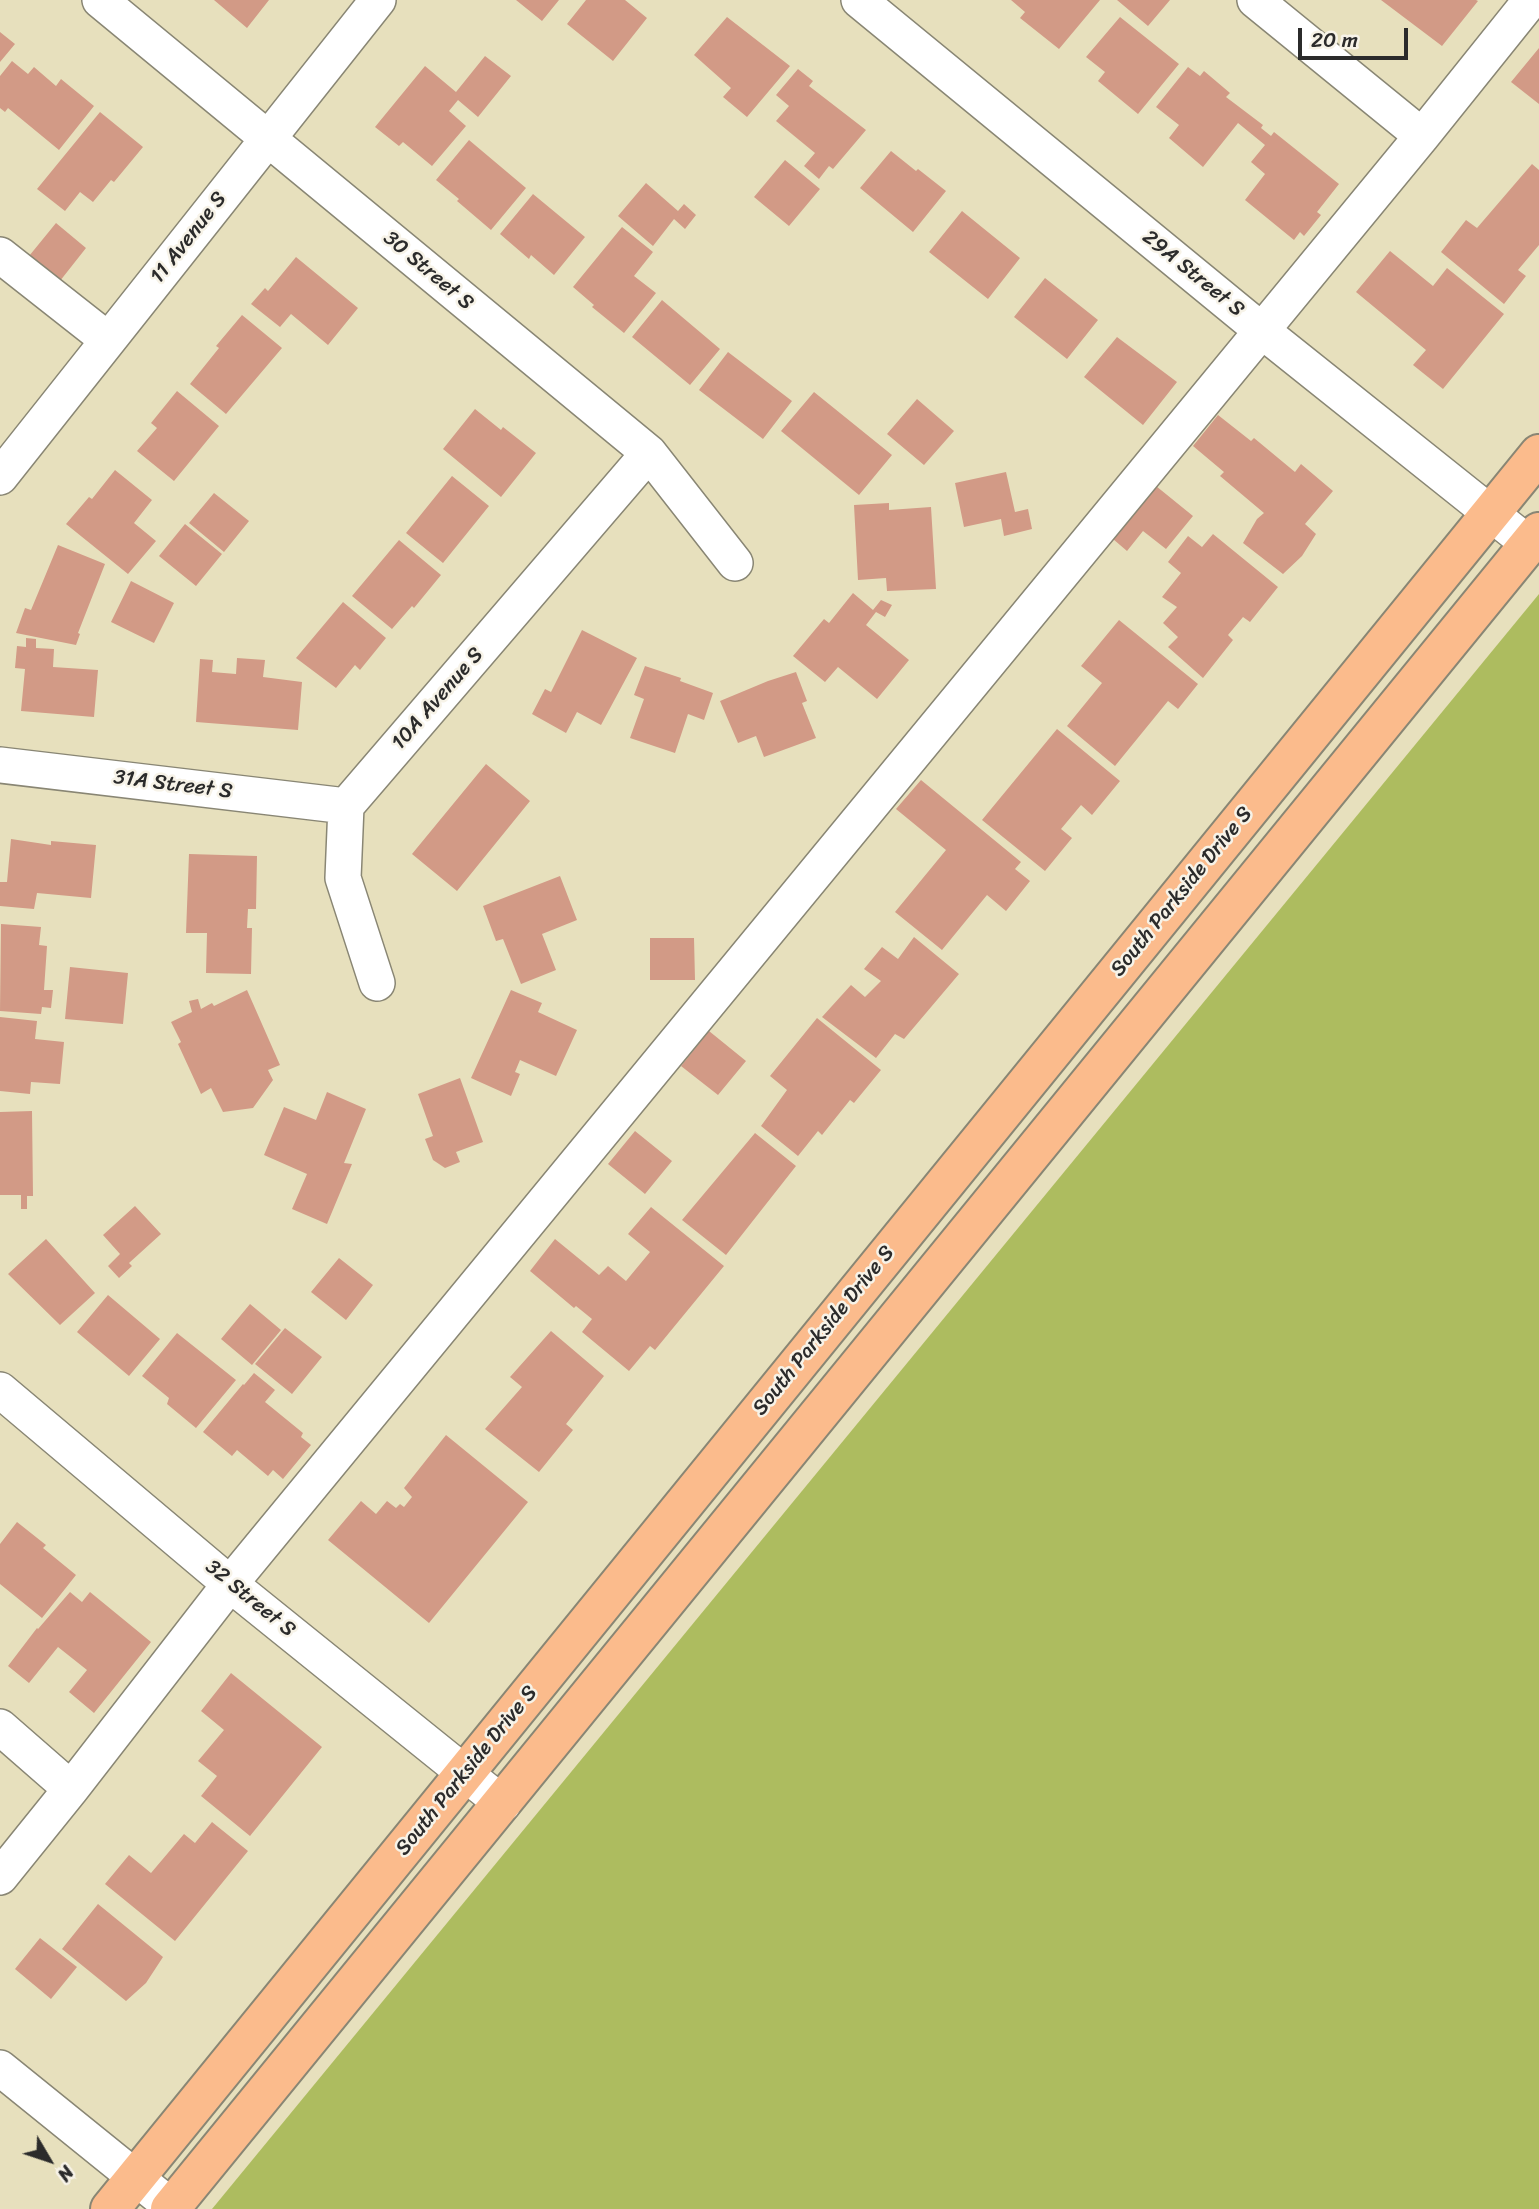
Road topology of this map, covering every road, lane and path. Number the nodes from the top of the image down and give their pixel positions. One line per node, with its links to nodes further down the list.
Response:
1 (100, 0): 7 (street, 30 Street S)
2 (378, 0): 7 (street, 11 Avenue S)
3 (859, 0): 9 (street, 29A Street S)
4 (1255, 0): 6 (street)
5 (1531, 0): 6 (street)
6 (1422, 136): 9 (street)
7 (268, 138): 10 (street, 11 Avenue S); 11 (street, 30 Street S)
8 (0, 255): 10 (street)
9 (1261, 330): 14 (street, 29A Street S); 21 (street)
10 (108, 340): 13 (street, 11 Avenue S)
11 (649, 453): 16 (street, 30 Street S); 18 (street, 10A Avenue S)
12 (1539, 454): 14 (main road, South Parkside Drive S)
13 (0, 477)
14 (1490, 513): 15 (street, 29A Street S); 23 (main road, South Parkside Drive S)
15 (1534, 538): 25 (main road)
16 (735, 563)
17 (0, 765): 18 (street, 31A Street S)
18 (346, 806): 19 (street)
19 (377, 984)
20 (0, 1390): 21 (street, 32 Street S)
21 (230, 1584): 23 (street, 32 Street S); 24 (street)
22 (0, 1727): 24 (street)
23 (465, 1773): 25 (street, 32 Street S); 28 (main road, South Parkside Drive S)
24 (71, 1789): 26 (street)
25 (503, 1804): 29 (main road)
26 (0, 1877)
27 (0, 2068): 28 (street)
28 (136, 2177): 29 (street); 30 (main road, South Parkside Drive S)
29 (171, 2208)
30 (110, 2209)

